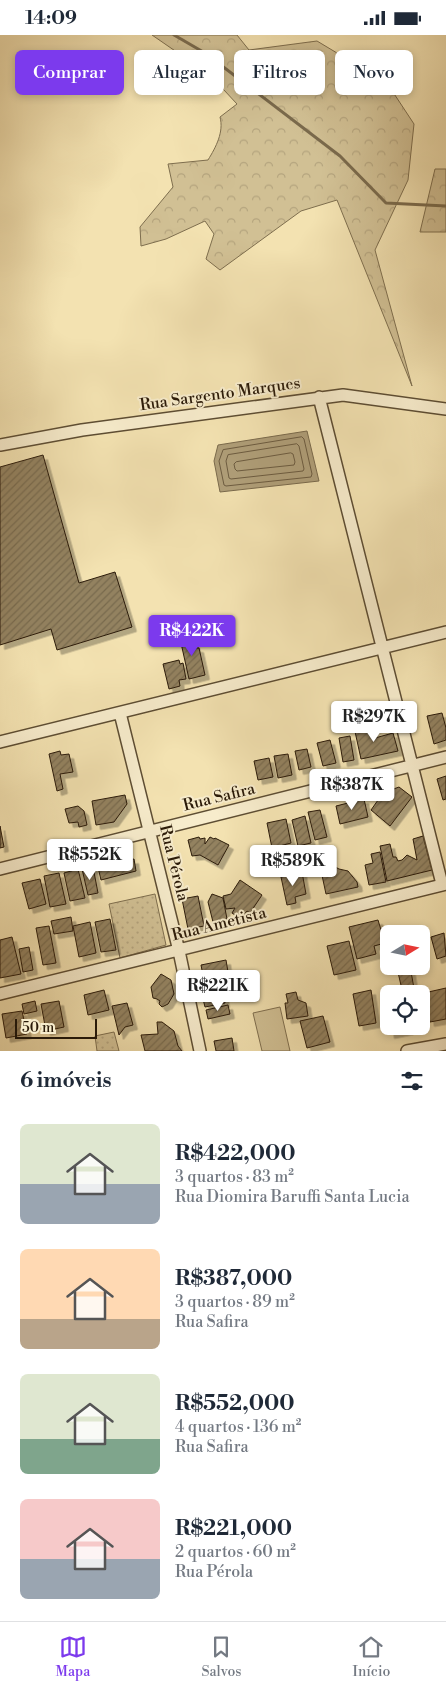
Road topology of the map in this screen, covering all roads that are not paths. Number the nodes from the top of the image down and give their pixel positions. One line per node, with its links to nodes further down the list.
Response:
1 (319, 397): 2 (street, Rua Sargento Marques); 3 (street, Rua Sargento Marques); 5 (street)
2 (446, 409)
3 (0, 445)
4 (446, 632): 5 (street)
5 (384, 648): 6 (street); 9 (street)
6 (120, 713): 7 (street); 10 (street, Rua Pérola)
7 (0, 742)
8 (446, 757): 9 (street, Rua Safira)
9 (413, 766): 10 (street, Rua Safira); 12 (street)
10 (149, 832): 11 (street, Rua Safira); 13 (street, Rua Pérola)
11 (0, 869)
12 (444, 884): 13 (street, Rua Ametista)
13 (179, 951): 14 (street, Rua Ametista); 16 (street, Rua Pérola)
14 (0, 995)
15 (446, 1044): 17 (street)
16 (200, 1051)
17 (407, 1051)

